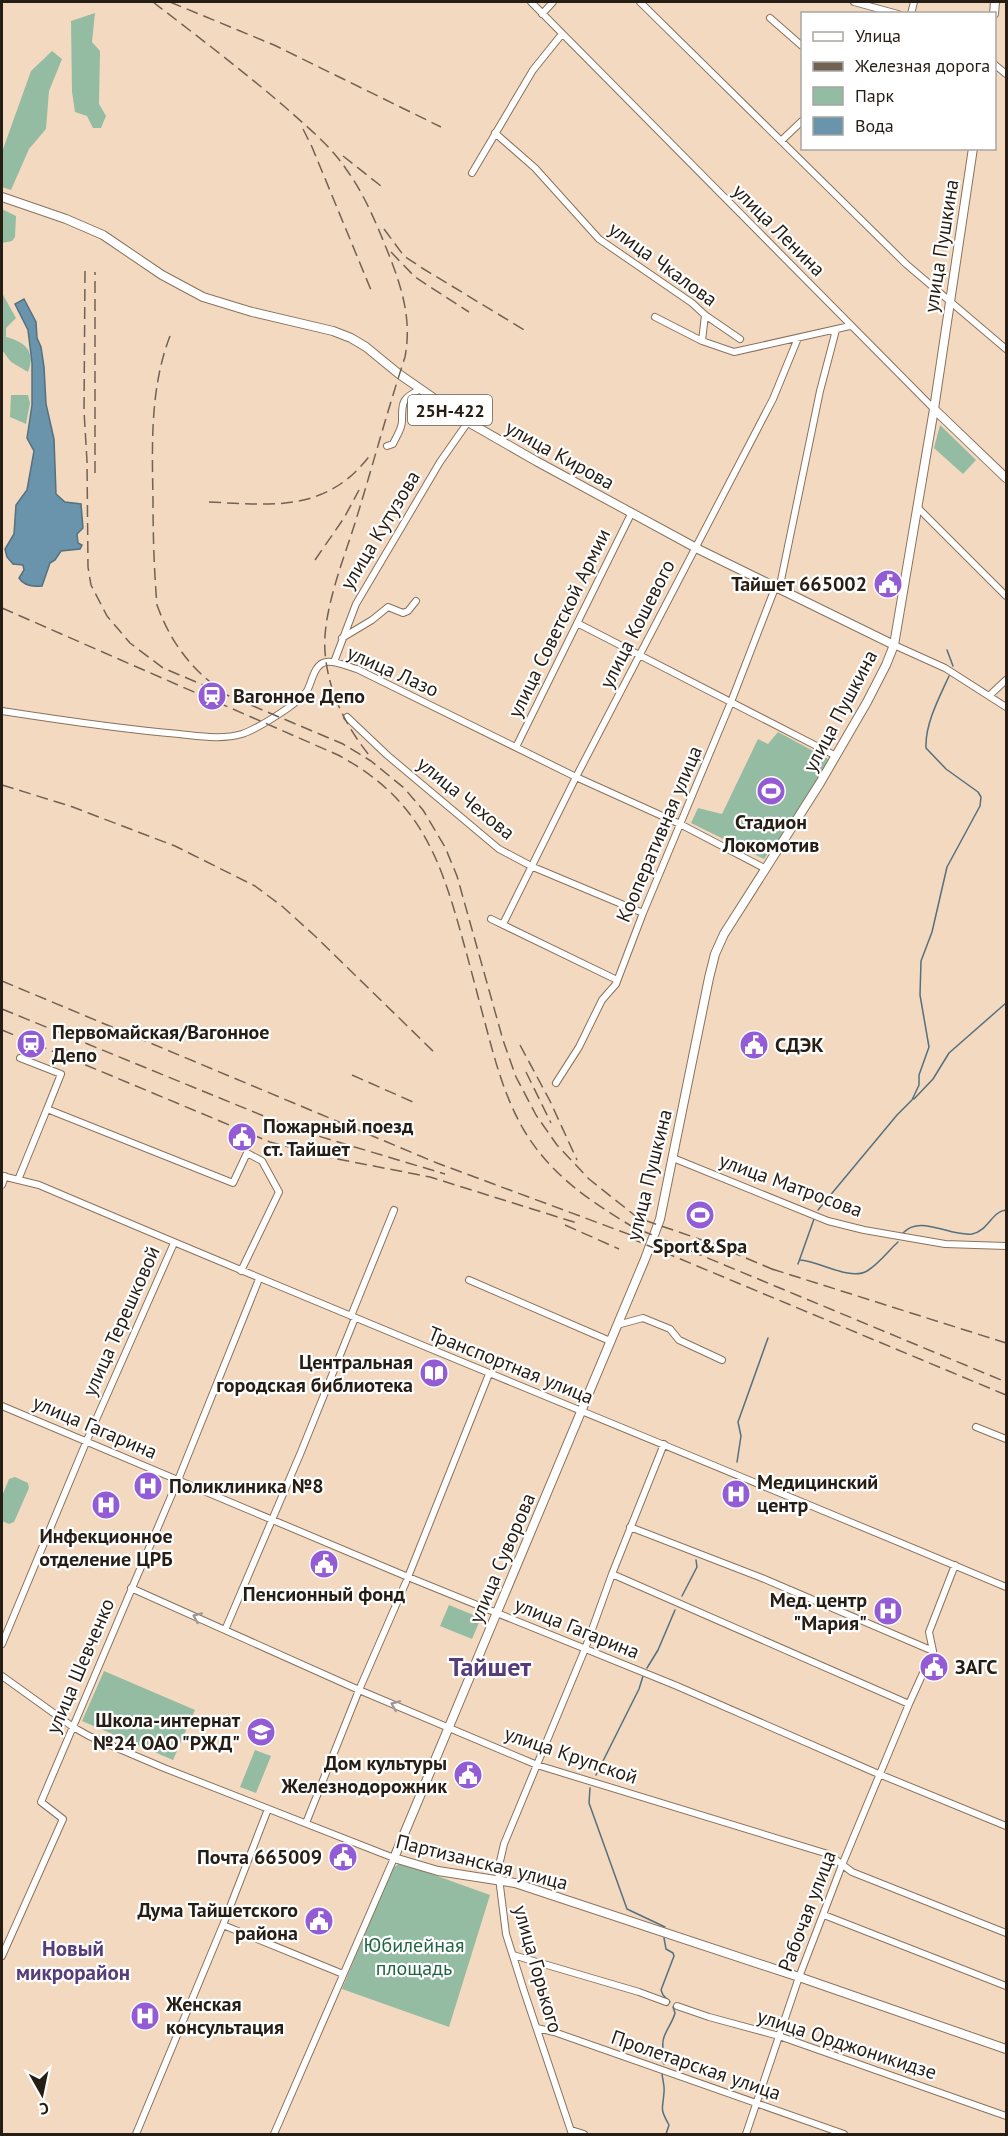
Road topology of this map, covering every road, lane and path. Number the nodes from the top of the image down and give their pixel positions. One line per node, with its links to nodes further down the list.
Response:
1 (531, 2): 6 (street, улица Ленина)
2 (553, 2): 6 (street)
3 (640, 2): 12 (street)
4 (854, 2): 5 (street)
5 (891, 12)
6 (542, 14): 8 (street, улица Ленина)
7 (770, 18): 9 (street)
8 (562, 34): 11 (street); 19 (street, улица Ленина)
9 (801, 45)
10 (801, 122): 12 (street)
11 (495, 133): 14 (street); 17 (street, улица Чкалова)
12 (782, 140): 16 (street)
13 (973, 150): 16 (main road, улица Пушкина)
14 (472, 173)
15 (2, 197): 25 (main road, улица Кирова / 25Н-422)
16 (950, 300): 24 (street); 26 (main road, улица Пушкина)
17 (705, 315): 22 (street, улица Чкалова); 23 (street)
18 (655, 317): 23 (street)
19 (850, 326): 20 (street); 26 (street, улица Ленина)
20 (836, 330): 21 (street); 33 (street, Кооперативная улица)
21 (798, 338): 23 (street); 32 (street, улица Кошевого)
22 (740, 339)
23 (702, 341)
24 (1006, 349)
25 (421, 389): 27 (main road, улица Кирова / 25Н-422); 28 (street)
26 (934, 409): 29 (main road, улица Ленина); 30 (main road, улица Пушкина)
27 (468, 422): 31 (main road, улица Кирова / 25Н-422); 37 (street, улица Кутузова)
28 (387, 446)
29 (1006, 478)
30 (917, 507): 34 (street); 38 (main road, улица Пушкина)
31 (631, 514): 32 (main road, улица Кирова / 25Н-422); 36 (street, улица Советской Армии)
32 (695, 548): 33 (main road, улица Кирова / 25Н-422); 39 (street, улица Кошевого)
33 (777, 589): 38 (main road, улица Кирова / 25Н-422); 43 (street, Кооперативная улица)
34 (1006, 596)
35 (416, 601): 37 (street)
36 (577, 623): 39 (street); 47 (street, улица Советской Армии)
37 (342, 638): 40 (street, улица Кутузова)
38 (894, 645): 42 (street, улица Кирова); 48 (main road, улица Пушкина)
39 (639, 655): 43 (street); 49 (street, улица Кошевого)
40 (334, 662): 45 (street, улица Лазо); 47 (street, улица Лазо)
41 (1006, 680): 42 (street)
42 (990, 695): 44 (street, улица Кирова)
43 (731, 702): 48 (street); 50 (street, Кооперативная улица)
44 (1006, 707)
45 (2, 711)
46 (347, 717): 51 (street, улица Чехова)
47 (516, 747): 49 (street, улица Лазо)
48 (836, 756): 52 (main road, улица Пушкина)
49 (576, 777): 50 (street, улица Лазо); 51 (street, улица Кошевого)
50 (680, 824): 52 (street, улица Лазо); 53 (street, Кооперативная улица)
51 (533, 867): 53 (street, улица Чехова); 55 (street, улица Кошевого)
52 (766, 869): 60 (main road, улица Пушкина)
53 (643, 913): 56 (street, Кооперативная улица)
54 (491, 919): 55 (street)
55 (503, 924): 56 (street)
56 (617, 980): 58 (street, Кооперативная улица)
57 (20, 1058): 59 (street)
58 (556, 1083)
59 (47, 1109): 62 (street); 68 (street)
60 (673, 1158): 66 (street, улица Матросова); 67 (main road, улица Пушкина)
61 (3, 1176): 62 (street, Транспортная улица); 63 (street)
62 (18, 1180): 65 (street, Транспортная улица)
63 (2, 1185)
64 (394, 1210): 71 (street)
65 (174, 1243): 68 (street, Транспортная улица); 80 (street, улица Терешковой)
66 (1006, 1246)
67 (645, 1259): 72 (main road, улица Суворова)
68 (241, 1271): 69 (street, Транспортная улица)
69 (259, 1279): 71 (street, Транспортная улица); 82 (street, улица Шевченко)
70 (470, 1280): 73 (street)
71 (353, 1317): 75 (street, Транспортная улица); 83 (street)
72 (617, 1325): 73 (main road, улица Суворова); 74 (street)
73 (610, 1341): 77 (main road, улица Суворова)
74 (722, 1360)
75 (489, 1374): 77 (street, Транспортная улица); 87 (street)
76 (2, 1406): 80 (street, улица Гагарина)
77 (580, 1412): 81 (street, Транспортная улица); 90 (main road, улица Суворова)
78 (976, 1427): 79 (street)
79 (1006, 1439)
80 (87, 1440): 82 (street, улица Гагарина); 92 (street, улица Терешковой)
81 (664, 1444): 84 (street, улица Горького); 85 (street, Транспортная улица)
82 (178, 1480): 83 (street, улица Гагарина); 89 (street, улица Шевченко)
83 (272, 1521): 87 (street, улица Гагарина); 91 (street)
84 (630, 1527): 86 (street, улица Горького); 94 (street)
85 (955, 1565): 88 (street, Транспортная улица); 94 (street)
86 (612, 1574): 93 (street, улица Горького); 97 (street)
87 (407, 1579): 90 (street, улица Гагарина); 96 (street)
88 (1006, 1587)
89 (131, 1588): 91 (street, улица Крупской, one-way to 89); 98 (street, улица Шевченко)
90 (496, 1614): 93 (street, улица Гагарина); 99 (main road, улица Суворова)
91 (225, 1630): 96 (street, улица Крупской)
92 (2, 1644)
93 (585, 1649): 100 (street, улица Горького); 101 (street, улица Гагарина)
94 (933, 1651): 97 (street, Рабочая улица)
95 (2, 1676): 98 (street, Партизанская улица)
96 (359, 1690): 99 (street, улица Крупской, one-way to 96); 103 (street)
97 (909, 1704): 101 (street, Рабочая улица)
98 (73, 1727): 102 (street, Партизанская улица); 112 (street, улица Шевченко)
99 (448, 1728): 100 (street, улица Крупской); 105 (main road, улица Суворова)
100 (537, 1765): 106 (street, улица Крупской); 107 (street, улица Горького)
101 (882, 1774): 104 (street, улица Гагарина); 106 (street, Рабочая улица)
102 (268, 1809): 103 (street, Партизанская улица); 109 (street)
103 (306, 1823): 105 (street, Партизанская улица)
104 (1006, 1826)
105 (394, 1858): 107 (main road, Партизанская улица); 113 (street, улица Суворова)
106 (842, 1865): 108 (street, Рабочая улица); 110 (street, улица Крупской)
107 (498, 1879): 111 (street, улица Горького); 114 (main road, Партизанская улица)
108 (824, 1915): 114 (street, Рабочая улица); 115 (street)
109 (223, 1925): 113 (street); 124 (street)
110 (1006, 1933)
111 (513, 1954): 116 (street); 118 (street, улица Горького)
112 (2, 1956)
113 (343, 1974): 125 (street, улица Суворова)
114 (799, 1977): 119 (street, Рабочая улица); 120 (main road, Партизанская улица)
115 (1006, 1986)
116 (666, 2002)
117 (677, 2006): 119 (street, улица Орджоникидзе)
118 (537, 2028): 121 (street, Пролетарская улица); 123 (street, улица Горького)
119 (779, 2036): 121 (street, Рабочая улица); 122 (street, улица Орджоникидзе)
120 (1006, 2049)
121 (756, 2103): 127 (street, Рабочая улица); 128 (street, Пролетарская улица)
122 (1006, 2116)
123 (572, 2132): 126 (street)
124 (136, 2134)
125 (274, 2134)
126 (584, 2134)
127 (746, 2134)
128 (844, 2134)

